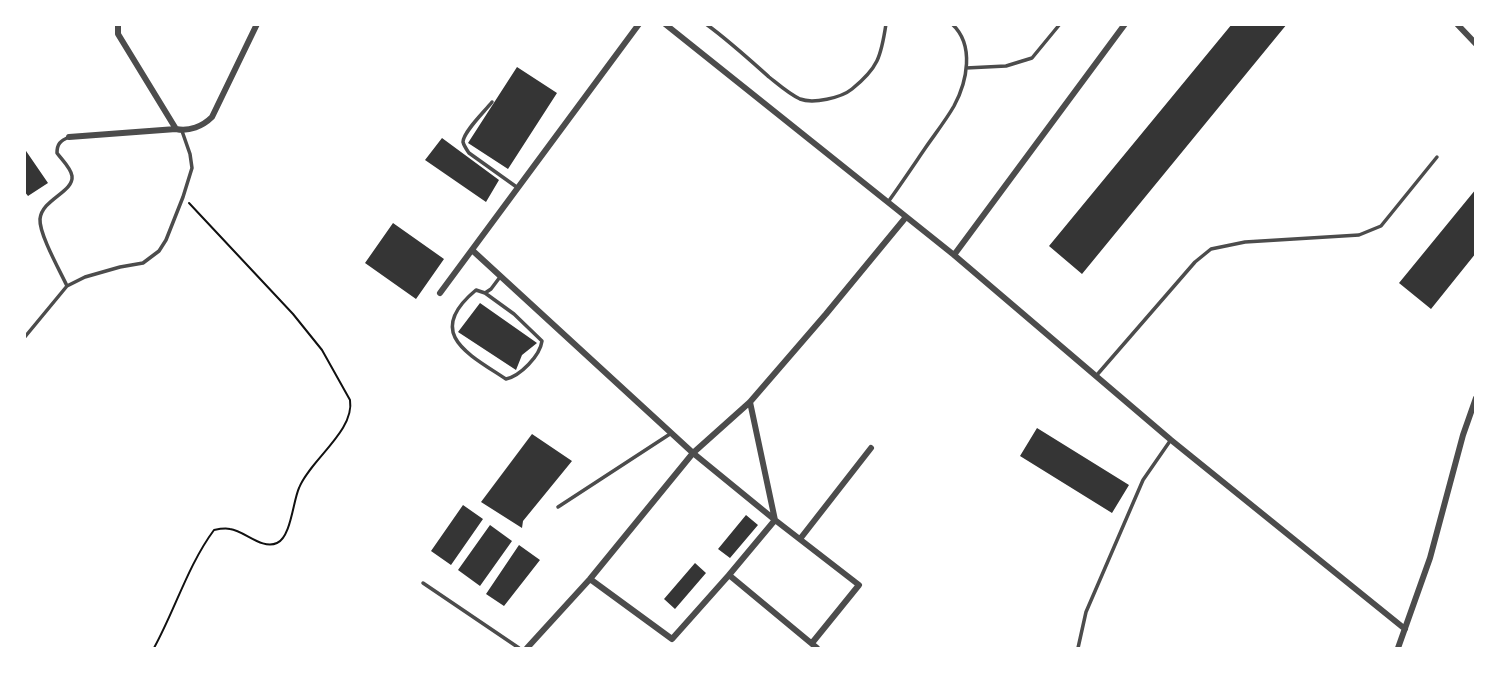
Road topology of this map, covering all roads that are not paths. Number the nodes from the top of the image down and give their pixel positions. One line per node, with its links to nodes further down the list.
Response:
1 (117, 24): 14 (street)
2 (257, 24): 14 (street)
3 (639, 24): 17 (street)
4 (665, 24): 18 (street)
5 (706, 24): 6 (lane)
6 (886, 24)
7 (1060, 24): 12 (lane)
8 (1125, 24): 21 (street)
9 (1457, 24): 11 (street)
10 (953, 25): 12 (lane)
11 (1475, 44)
12 (966, 68): 18 (lane)
13 (492, 103): 17 (lane)
14 (179, 130): 15 (street); 23 (lane)
15 (69, 137): 23 (lane)
16 (1437, 157): 27 (lane)
17 (518, 188): 20 (street)
18 (888, 202): 19 (street)
19 (906, 216): 21 (street); 29 (street)
20 (472, 250): 22 (street); 25 (street)
21 (954, 255): 27 (street)
22 (500, 277): 24 (lane); 30 (street)
23 (67, 286): 26 (lane)
24 (485, 292): 24 (lane)
25 (440, 293)
26 (24, 338)
27 (1096, 376): 31 (street)
28 (1475, 398): 40 (street)
29 (750, 402): 33 (street); 35 (street)
30 (672, 433): 33 (street); 34 (lane)
31 (1171, 440): 40 (street); 44 (lane)
32 (871, 448): 36 (street)
33 (693, 453): 35 (street); 38 (street)
34 (558, 507)
35 (775, 520): 36 (street); 37 (street)
36 (800, 539): 41 (street)
37 (729, 575): 38 (street); 41 (street)
38 (590, 579): 43 (street)
39 (423, 583): 42 (lane)
40 (1405, 629): 45 (street)
41 (815, 646)
42 (519, 649)
43 (527, 649)
44 (1078, 649)
45 (1398, 649)

